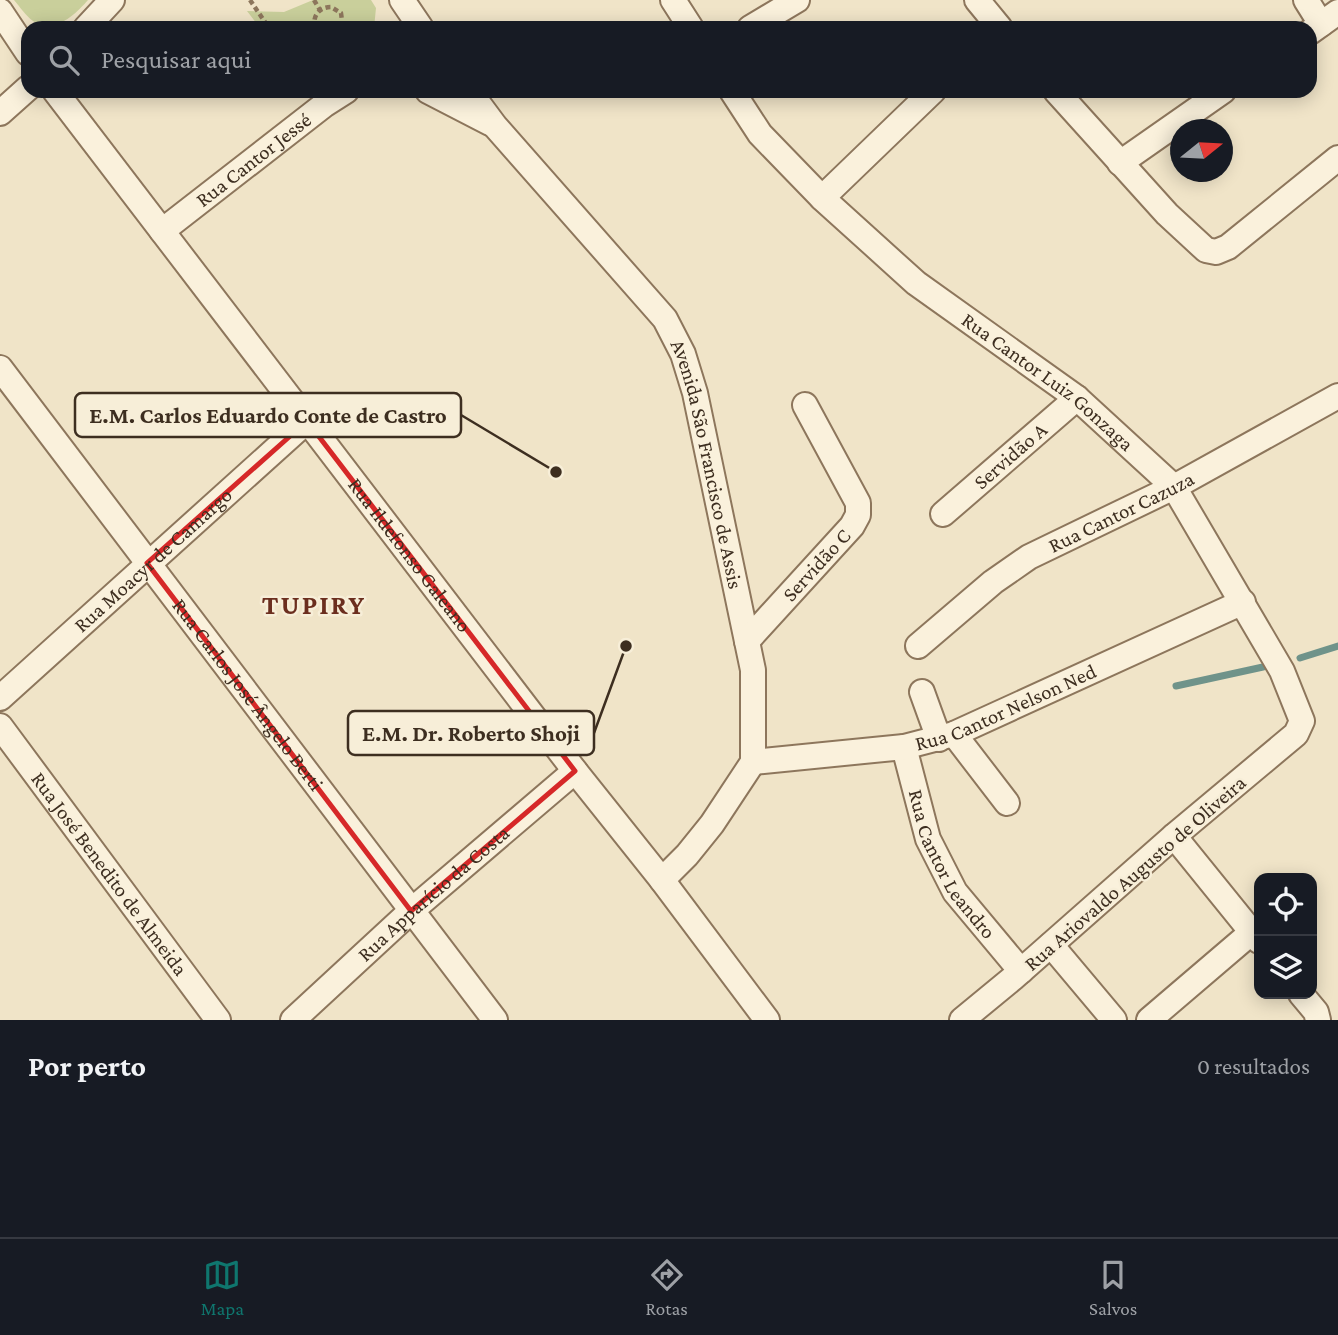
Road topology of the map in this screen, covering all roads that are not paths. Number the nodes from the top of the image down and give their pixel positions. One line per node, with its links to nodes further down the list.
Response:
1 (112, 0): 6 (street)
2 (673, 0): 7 (street)
3 (797, 0): 8 (street)
4 (1306, 0): 9 (street)
5 (0, 11): 10 (street)
6 (92, 21)
7 (686, 21)
8 (762, 21)
9 (1323, 23)
10 (21, 42)
11 (21, 94): 20 (street)
12 (60, 98): 25 (street, Rua Ildefonso Galeano)
13 (335, 98): 25 (street, Rua Cantor Jessé)
14 (441, 98): 21 (street)
15 (474, 98): 21 (street, Avenida São Francisco de Assis)
16 (737, 98): 24 (street, Rua Cantor Luiz Gonzaga)
17 (926, 98): 24 (street)
18 (1062, 98): 23 (street)
19 (1213, 98): 23 (street)
20 (0, 113)
21 (495, 126): 35 (street, Avenida São Francisco de Assis)
22 (1338, 158): 23 (street)
23 (1120, 163)
24 (822, 198): 28 (street, Rua Cantor Luiz Gonzaga)
25 (162, 231): 30 (street, Rua Ildefonso Galeano)
26 (0, 368): 33 (street, Rua Carlos José Ângelo Berti)
27 (1338, 397): 31 (street, Rua Cantor Cazuza)
28 (1077, 398): 31 (street, Rua Cantor Luiz Gonzaga); 32 (street, Servidão A)
29 (805, 405): 35 (street, Servidão C)
30 (307, 421): 33 (street, Rua Moacyr de Camargo); 44 (street, Rua Ildefonso Galeano)
31 (1174, 487): 34 (street, Rua Cantor Luiz Gonzaga); 36 (street, Rua Cantor Cazuza)
32 (943, 514)
33 (147, 563): 38 (street, Rua Moacyr de Camargo); 48 (street, Rua Carlos José Ângelo Berti)
34 (1243, 602): 39 (street, Rua Cantor Luiz Gonzaga); 41 (street, Rua Cantor Nelson Ned)
35 (747, 641): 43 (street, Avenida São Francisco de Assis)
36 (918, 646)
37 (922, 692): 41 (street)
38 (0, 698)
39 (1303, 721): 46 (street, Rua Ariovaldo Augusto de Oliveira)
40 (0, 726): 54 (street, Rua José Benedito de Almeida)
41 (946, 737): 42 (street, Rua Cantor Nelson Ned); 45 (street)
42 (904, 747): 43 (street, Rua Cantor Nelson Ned); 52 (street, Rua Cantor Leandro)
43 (753, 762): 47 (street)
44 (575, 771): 47 (street, Rua Ildefonso Galeano); 48 (street, Rua Apparício da Costa)
45 (1007, 803)
46 (1174, 836): 49 (street); 51 (street, Rua Ariovaldo Augusto de Oliveira)
47 (662, 880): 57 (street, Rua Ildefonso Galeano)
48 (411, 911): 55 (street, Rua Apparício da Costa); 56 (street, Rua Carlos José Ângelo Berti)
49 (1254, 934)
50 (1254, 938): 60 (street)
51 (1051, 945): 52 (street, Rua Ariovaldo Augusto de Oliveira); 59 (street)
52 (1021, 971): 58 (street, Rua Ariovaldo Augusto de Oliveira)
53 (1305, 999): 61 (street)
54 (218, 1020)
55 (293, 1020)
56 (495, 1020)
57 (767, 1020)
58 (962, 1020)
59 (1114, 1020)
60 (1149, 1020)
61 (1318, 1020)

